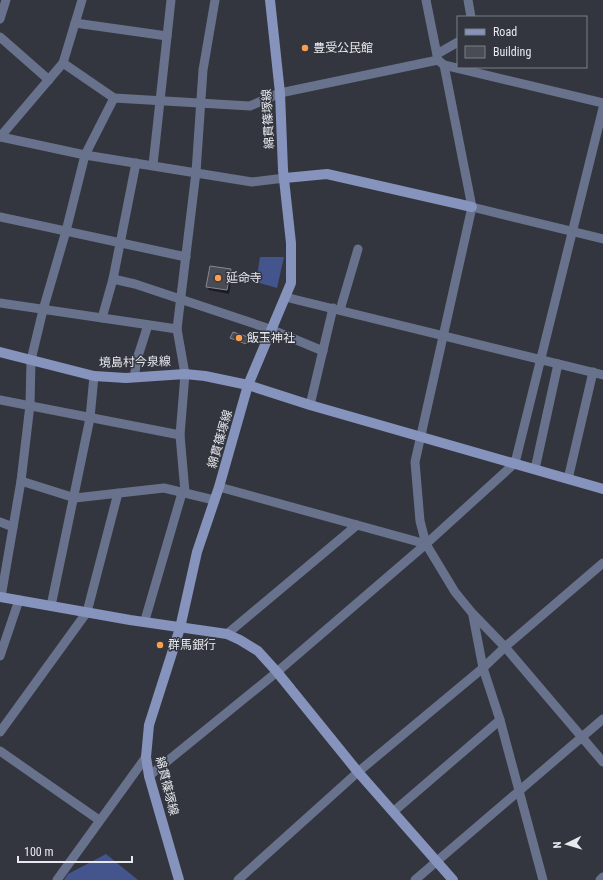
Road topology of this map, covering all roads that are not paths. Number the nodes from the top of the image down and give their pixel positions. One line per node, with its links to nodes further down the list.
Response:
1 (6, 0): 8 (street)
2 (82, 0): 10 (street)
3 (171, 0): 11 (street)
4 (215, 0): 22 (street)
5 (270, 0): 19 (main road, 綿貫篠塚線)
6 (426, 0): 14 (street)
7 (468, 0): 9 (street)
8 (1, 15)
9 (471, 16)
10 (75, 23): 11 (street); 15 (street)
11 (167, 36): 21 (street)
12 (0, 37): 18 (street)
13 (457, 43): 14 (street)
14 (440, 59): 16 (street); 19 (street); 31 (street)
15 (63, 63): 18 (street); 20 (street)
16 (457, 64)
17 (473, 68): 23 (street)
18 (49, 80): 25 (street)
19 (280, 93): 22 (street); 30 (main road, 綿貫篠塚線)
20 (114, 98): 21 (street); 26 (street)
21 (159, 101): 22 (street); 28 (street)
22 (202, 103): 29 (street)
23 (603, 103)
24 (603, 108): 34 (street)
25 (0, 137): 26 (street)
26 (85, 155): 27 (street); 33 (street)
27 (136, 163): 28 (street); 36 (street)
28 (153, 165): 29 (street)
29 (196, 172): 30 (street); 38 (street)
30 (285, 178): 31 (main road); 40 (main road, 綿貫篠塚線)
31 (472, 207): 34 (street); 49 (street)
32 (0, 216): 33 (street)
33 (66, 231): 36 (street); 44 (street)
34 (571, 232): 35 (street); 53 (street)
35 (603, 239)
36 (120, 242): 38 (street); 39 (street)
37 (358, 249): 43 (street)
38 (186, 257): 41 (street)
39 (113, 279): 41 (street); 45 (street)
40 (285, 297): 43 (street); 48 (main road, 綿貫篠塚線)
41 (180, 299): 47 (street); 48 (street)
42 (0, 304): 44 (street)
43 (337, 309): 49 (street); 51 (street)
44 (43, 310): 45 (street); 52 (street)
45 (102, 318): 46 (street)
46 (148, 324): 47 (street); 59 (street)
47 (177, 329): 56 (street)
48 (270, 329): 51 (street); 60 (main road, 綿貫篠塚線)
49 (444, 334): 53 (street); 66 (street)
50 (0, 352): 52 (main road, 境島村今泉線)
51 (323, 352): 63 (street)
52 (31, 360): 58 (main road, 境島村今泉線); 62 (street)
53 (541, 360): 54 (street); 67 (street)
54 (558, 364): 55 (street); 68 (street)
55 (593, 372): 57 (street); 69 (street)
56 (185, 374): 59 (main road, 境島村今泉線); 60 (main road, 境島村今泉線); 65 (street)
57 (603, 374)
58 (94, 376): 59 (main road, 境島村今泉線); 64 (street)
59 (134, 377)
60 (248, 385): 63 (main road, 境島村今泉線); 71 (main road, 綿貫篠塚線)
61 (0, 400): 62 (street)
62 (30, 404): 64 (street); 70 (street)
63 (310, 406): 66 (main road, 境島村今泉線)
64 (90, 418): 65 (street); 75 (street)
65 (180, 435): 73 (street)
66 (420, 436): 67 (main road, 境島村今泉線); 80 (street)
67 (514, 463): 68 (main road, 境島村今泉線); 80 (street)
68 (535, 469): 69 (main road, 境島村今泉線)
69 (568, 479): 72 (main road, 境島村今泉線)
70 (21, 481): 75 (street); 79 (street)
71 (220, 486): 76 (main road, 綿貫篠塚線); 78 (street)
72 (602, 487)
73 (184, 492): 74 (street); 76 (street); 87 (street)
74 (118, 493): 75 (street); 85 (street)
75 (75, 498): 84 (street)
76 (214, 500): 88 (main road, 綿貫篠塚線)
77 (0, 522): 79 (street)
78 (357, 525): 80 (street); 89 (street)
79 (13, 527): 82 (street)
80 (426, 544): 86 (street); 93 (street)
81 (603, 563): 90 (street)
82 (1, 597): 83 (main road)
83 (19, 600): 84 (main road); 91 (street)
84 (51, 606): 85 (main road)
85 (87, 612): 88 (main road); 96 (street)
86 (473, 614): 90 (street); 92 (street)
87 (145, 620)
88 (180, 628): 89 (main road); 99 (main road, 綿貫篠塚線)
89 (228, 634): 93 (main road)
90 (505, 647): 92 (street); 97 (street)
91 (0, 656)
92 (483, 668): 95 (street); 101 (street)
93 (277, 672): 101 (main road); 102 (street)
94 (603, 718): 97 (street)
95 (500, 720): 103 (street); 104 (street)
96 (0, 732)
97 (582, 737): 100 (street); 103 (street)
98 (0, 751): 105 (street)
99 (146, 757): 102 (main road, 綿貫篠塚線); 105 (street)
100 (603, 762)
101 (358, 772): 104 (main road); 110 (street)
102 (149, 776): 109 (main road, 綿貫篠塚線)
103 (519, 791): 106 (street); 113 (street)
104 (393, 812): 106 (main road)
105 (99, 820): 108 (street)
106 (437, 862): 111 (street); 112 (main road)
107 (603, 877): 114 (street)
108 (57, 880)
109 (179, 880)
110 (238, 880)
111 (415, 880)
112 (453, 880)
113 (543, 880)
114 (600, 880)

